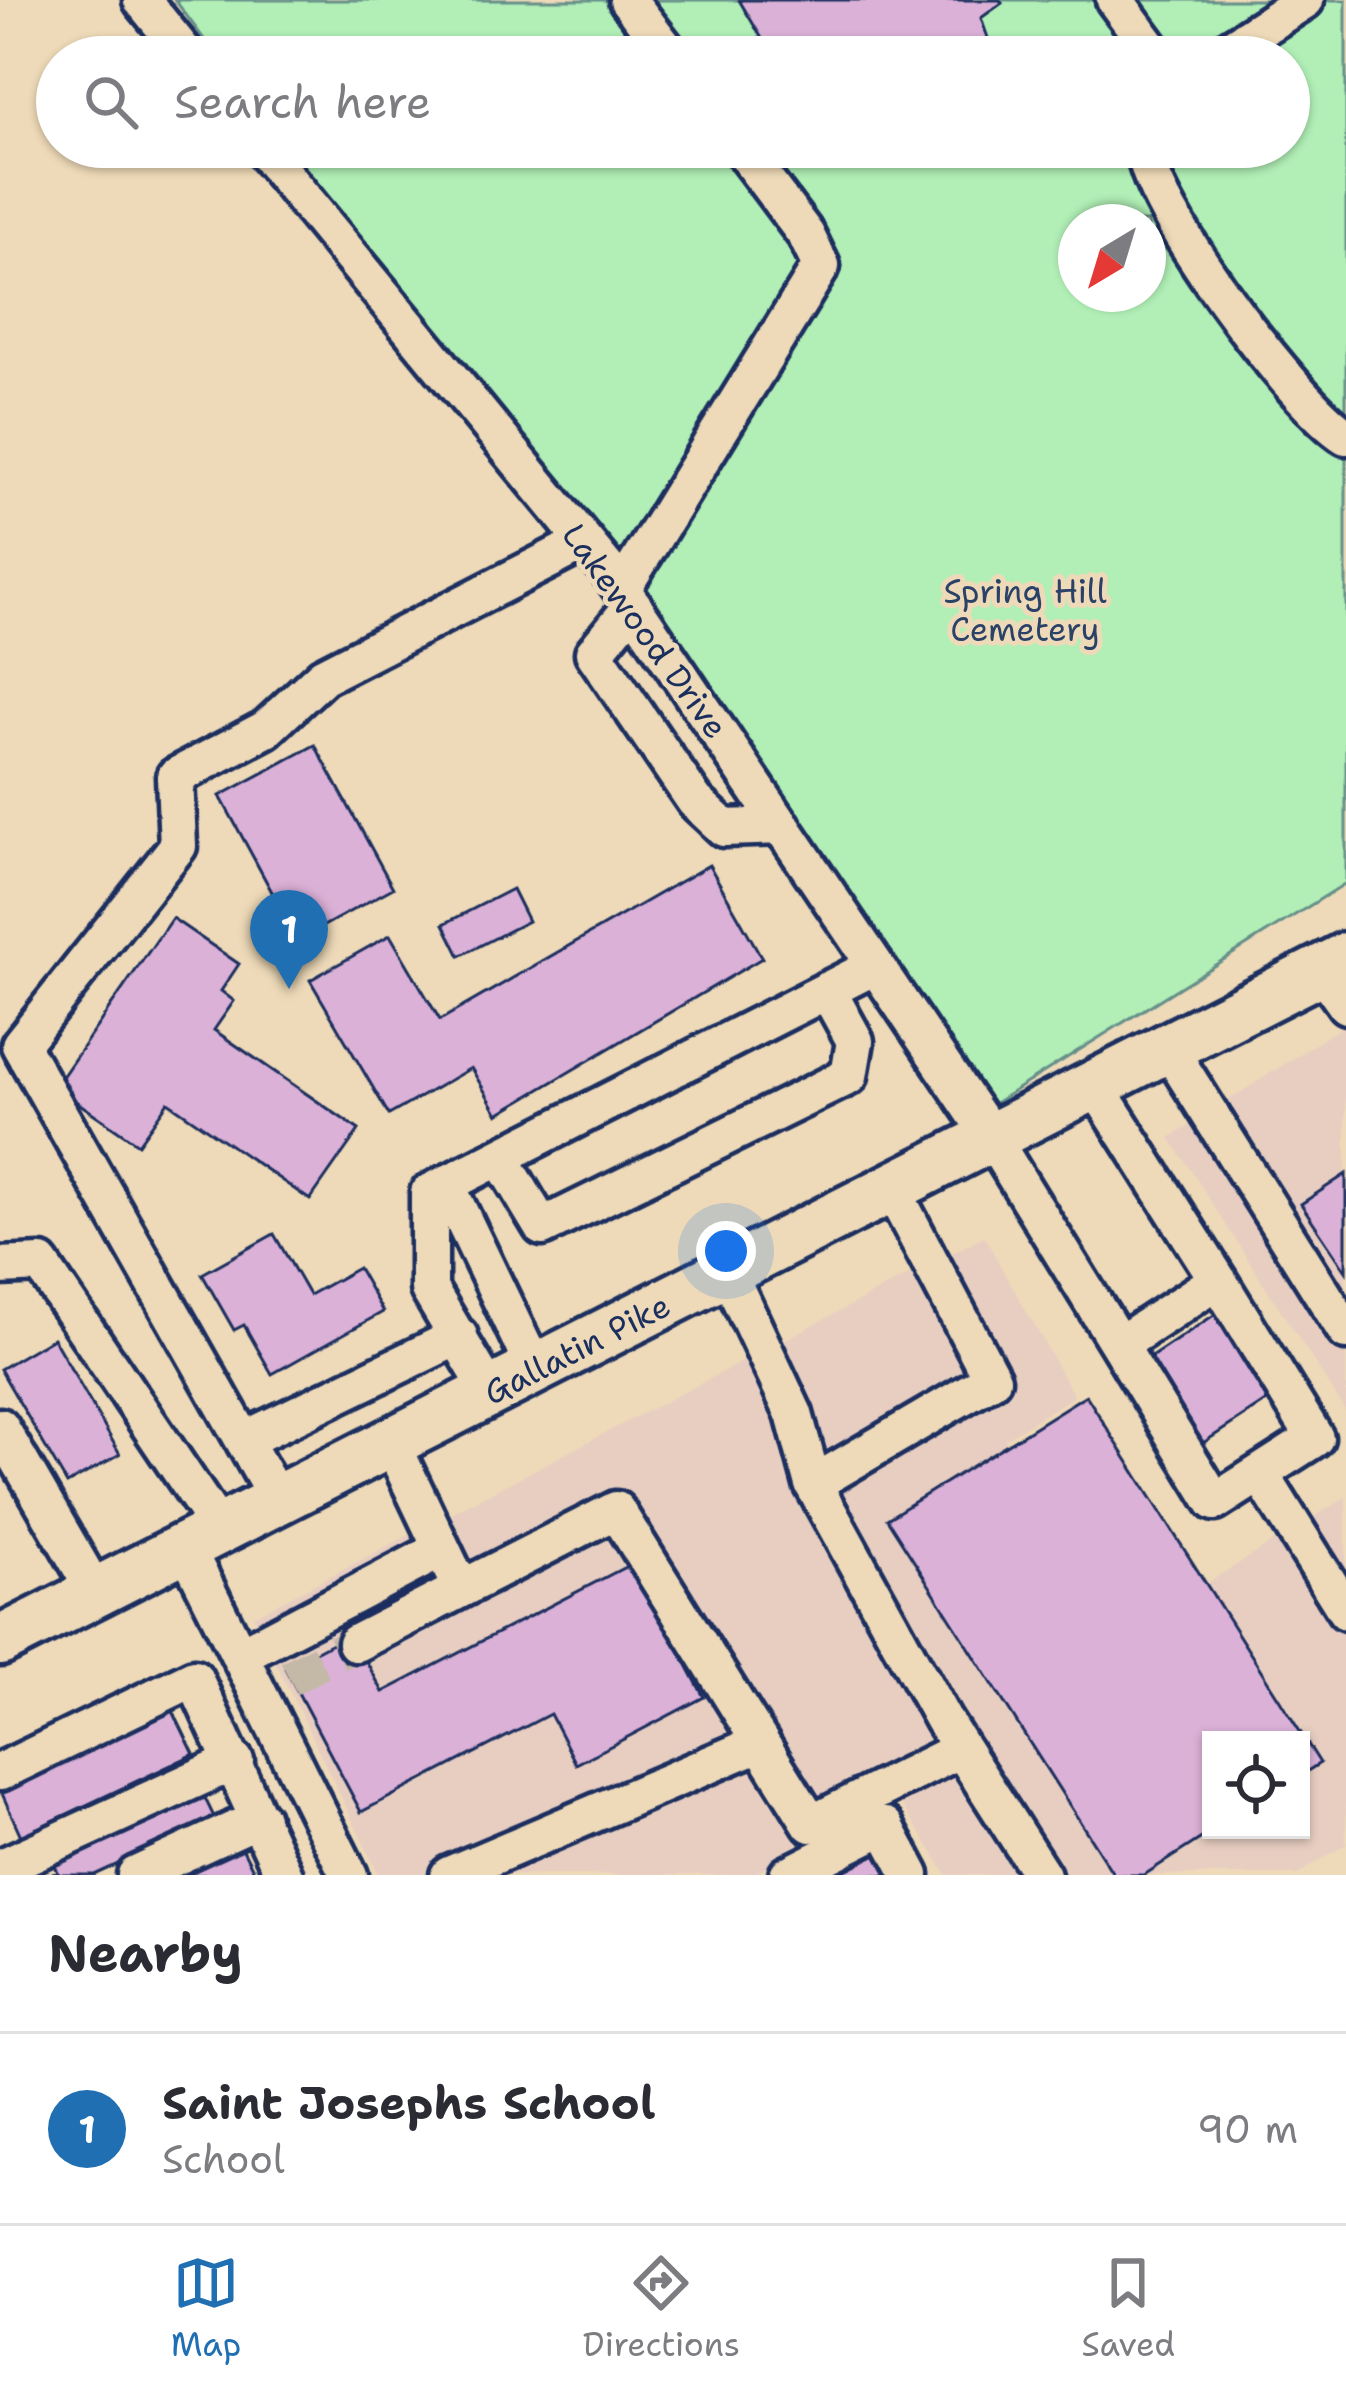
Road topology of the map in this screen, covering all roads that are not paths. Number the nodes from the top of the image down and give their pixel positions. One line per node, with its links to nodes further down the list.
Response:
1 (142, 0): 5 (street)
2 (628, 0): 6 (street)
3 (1115, 0): 7 (street)
4 (1305, 0): 8 (street)
5 (171, 36)
6 (656, 36)
7 (1142, 36)
8 (1249, 36)
9 (278, 168): 13 (street, Lakewood Drive)
10 (756, 168): 14 (street)
11 (1151, 168): 12 (street)
12 (1346, 436)
13 (584, 542): 14 (street, Lakewood Drive); 34 (street)
14 (627, 597): 15 (street, Lakewood Drive); 15 (street)
15 (782, 826): 16 (street, Lakewood Drive)
16 (875, 966): 18 (street); 21 (street, Lakewood Drive)
17 (1338, 977): 19 (main road, Gallatin Pike)
18 (827, 990): 22 (street); 22 (street)
19 (1169, 1048): 20 (main road, Gallatin Pike); 28 (street)
20 (1096, 1087): 21 (main road, Gallatin Pike); 27 (street)
21 (993, 1140): 24 (main road, Gallatin Pike); 30 (street, Lakewood Drive)
22 (500, 1157): 23 (street)
23 (446, 1184): 29 (street); 31 (street)
24 (893, 1191): 26 (main road, Gallatin Pike); 37 (street)
25 (0, 1266): 39 (street)
26 (728, 1273): 31 (main road, Gallatin Pike); 37 (street)
27 (1218, 1280): 30 (street); 36 (street)
28 (1346, 1331)
29 (459, 1336): 32 (street); 34 (street)
30 (1119, 1345): 36 (street, Lakewood Drive)
31 (535, 1370): 32 (main road, Gallatin Pike)
32 (490, 1392): 35 (main road, Gallatin Pike)
33 (0, 1427): 42 (street)
34 (244, 1440): 38 (street)
35 (391, 1442): 38 (main road, Gallatin Pike); 40 (street)
36 (1260, 1473): 43 (street)
37 (813, 1484): 48 (street)
38 (277, 1499): 39 (main road, Gallatin Pike)
39 (202, 1537): 42 (main road, Gallatin Pike); 46 (street)
40 (442, 1550): 41 (street); 46 (street)
41 (461, 1589): 45 (street); 47 (street)
42 (96, 1593): 44 (main road, Gallatin Pike)
43 (1346, 1611)
44 (0, 1641)
45 (356, 1643)
46 (240, 1655): 55 (street)
47 (760, 1743): 48 (street); 56 (street)
48 (961, 1749): 59 (street)
49 (236, 1761): 50 (street); 51 (street); 52 (street)
50 (0, 1772)
51 (260, 1818): 53 (street); 54 (street)
52 (7, 1861)
53 (136, 1875)
54 (284, 1875)
55 (349, 1875)
56 (449, 1875)
57 (788, 1875): 58 (street)
58 (911, 1875)
59 (1042, 1875)

